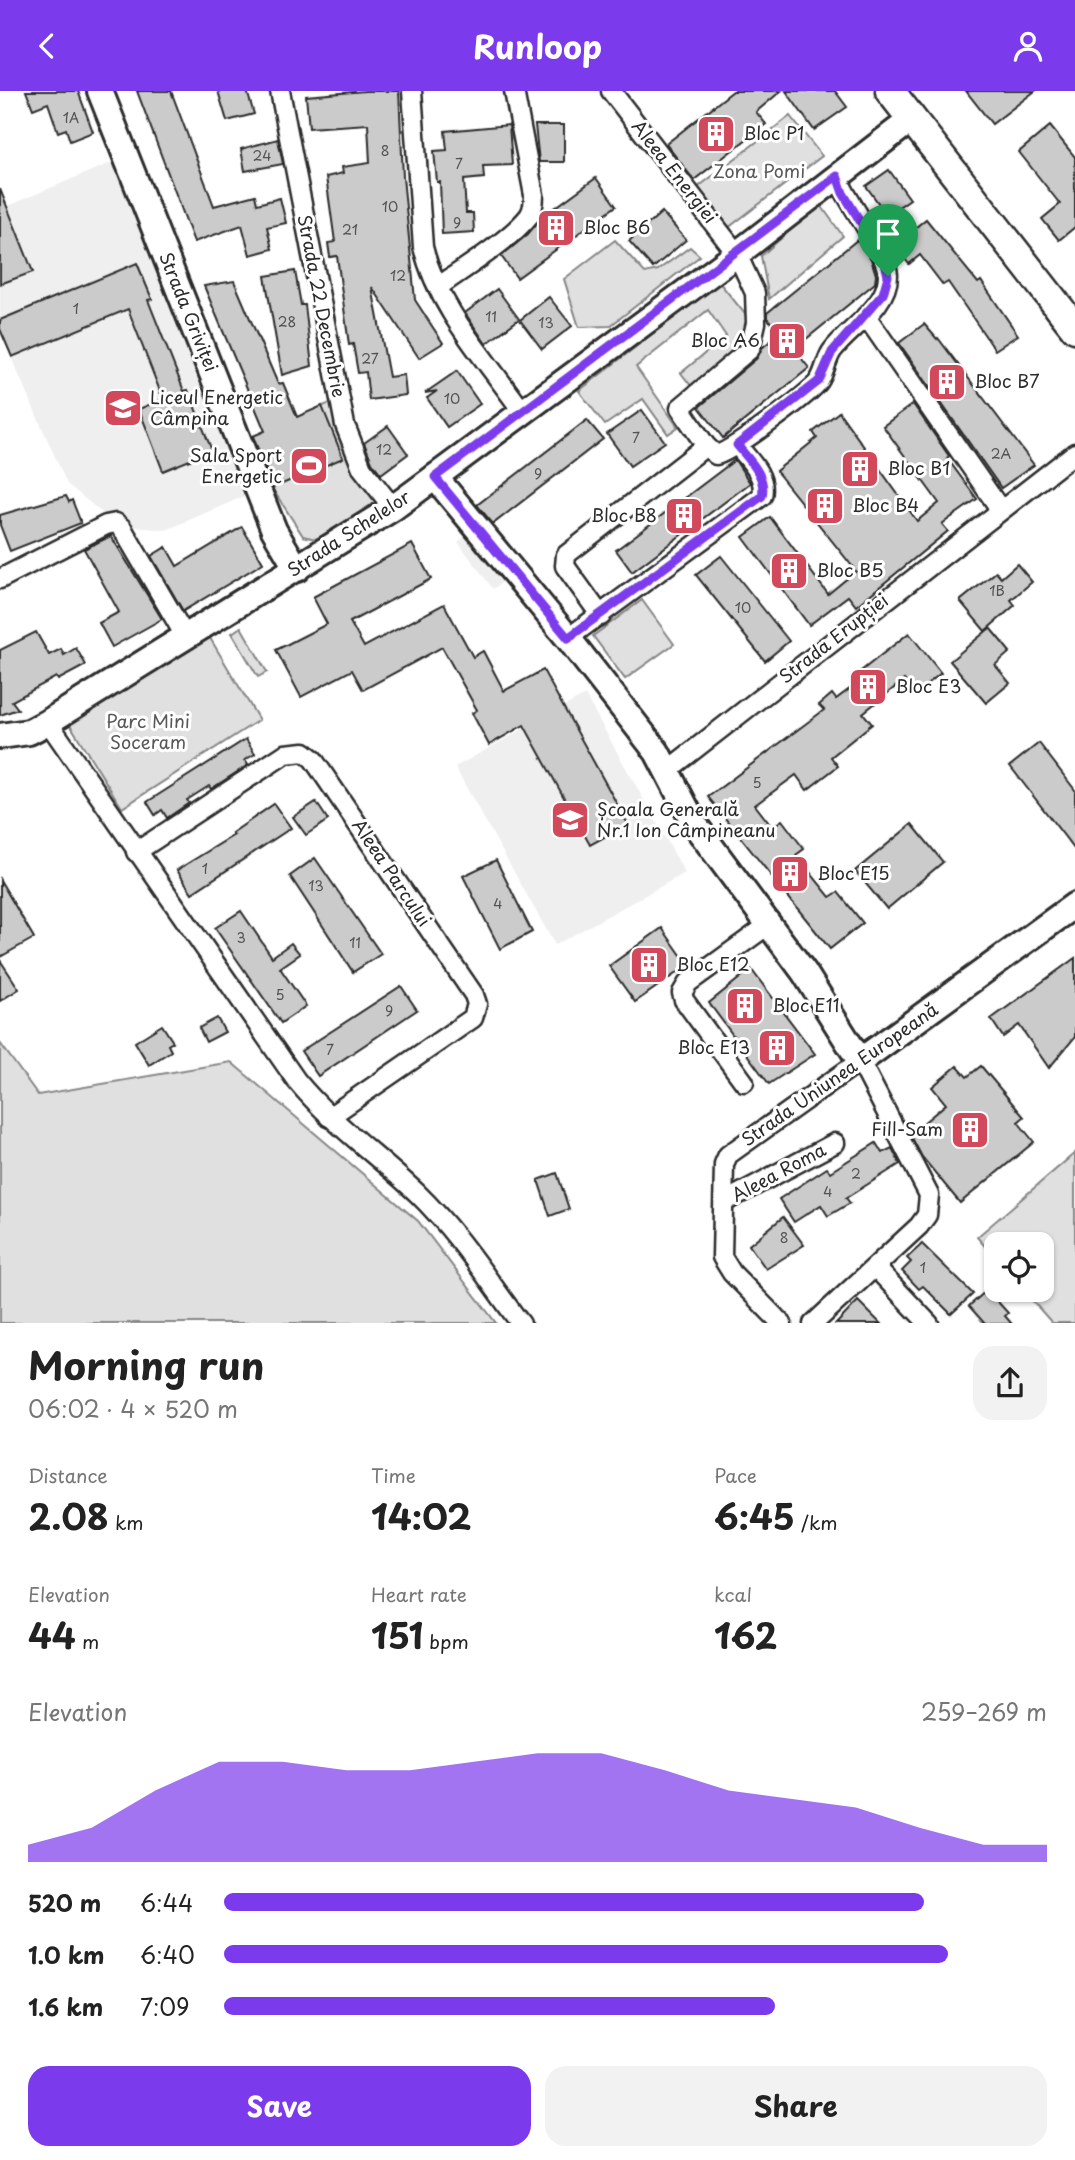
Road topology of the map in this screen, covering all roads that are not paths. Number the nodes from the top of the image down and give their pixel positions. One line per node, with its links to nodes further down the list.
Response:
1 (100, 91): 20 (main road, Strada Griviței)
2 (280, 91): 18 (street, Strada 22 Decembrie)
3 (412, 91): 10 (street)
4 (513, 91): 10 (street)
5 (611, 91): 9 (street, Aleea Energiei)
6 (890, 91): 7 (main road)
7 (912, 119): 8 (main road, Strada Schelelor); 12 (main road)
8 (837, 176): 9 (main road, Strada Schelelor); 11 (street)
9 (737, 254): 13 (main road, Strada Schelelor); 15 (street, Aleea Energiei)
10 (438, 287): 13 (street)
11 (866, 316): 14 (street); 19 (street)
12 (1075, 328)
13 (522, 411): 17 (main road, Strada Schelelor)
14 (737, 445): 15 (street); 22 (street)
15 (706, 446): 22 (street)
16 (1075, 453): 19 (street, Strada Erupției)
17 (435, 477): 18 (main road, Strada Schelelor); 24 (main road)
18 (393, 508): 20 (main road, Strada Schelelor)
19 (1000, 509): 27 (street, Strada Erupției)
20 (296, 569): 23 (main road, Strada Schelelor)
21 (0, 579): 23 (street)
22 (601, 616): 24 (street)
23 (185, 636): 25 (main road, Strada Schelelor)
24 (568, 638): 27 (main road)
25 (48, 722): 26 (main road, Strada Schelelor); 28 (street)
26 (0, 736)
27 (668, 770): 30 (main road)
28 (136, 852): 33 (street); 33 (street, Aleea Parcului)
29 (1075, 905): 31 (main road, Strada Uniunea Europeană)
30 (768, 925): 31 (main road); 32 (street)
31 (860, 1061): 35 (street, Strada Uniunea Europeană); 36 (street)
32 (744, 1082)
33 (329, 1117): 37 (street)
34 (835, 1143): 35 (street, Aleea Roma)
35 (723, 1202): 38 (street, Strada Uniunea Europeană)
36 (876, 1268): 39 (street); 40 (street)
37 (520, 1323)
38 (781, 1323)
39 (814, 1323)
40 (928, 1323)

